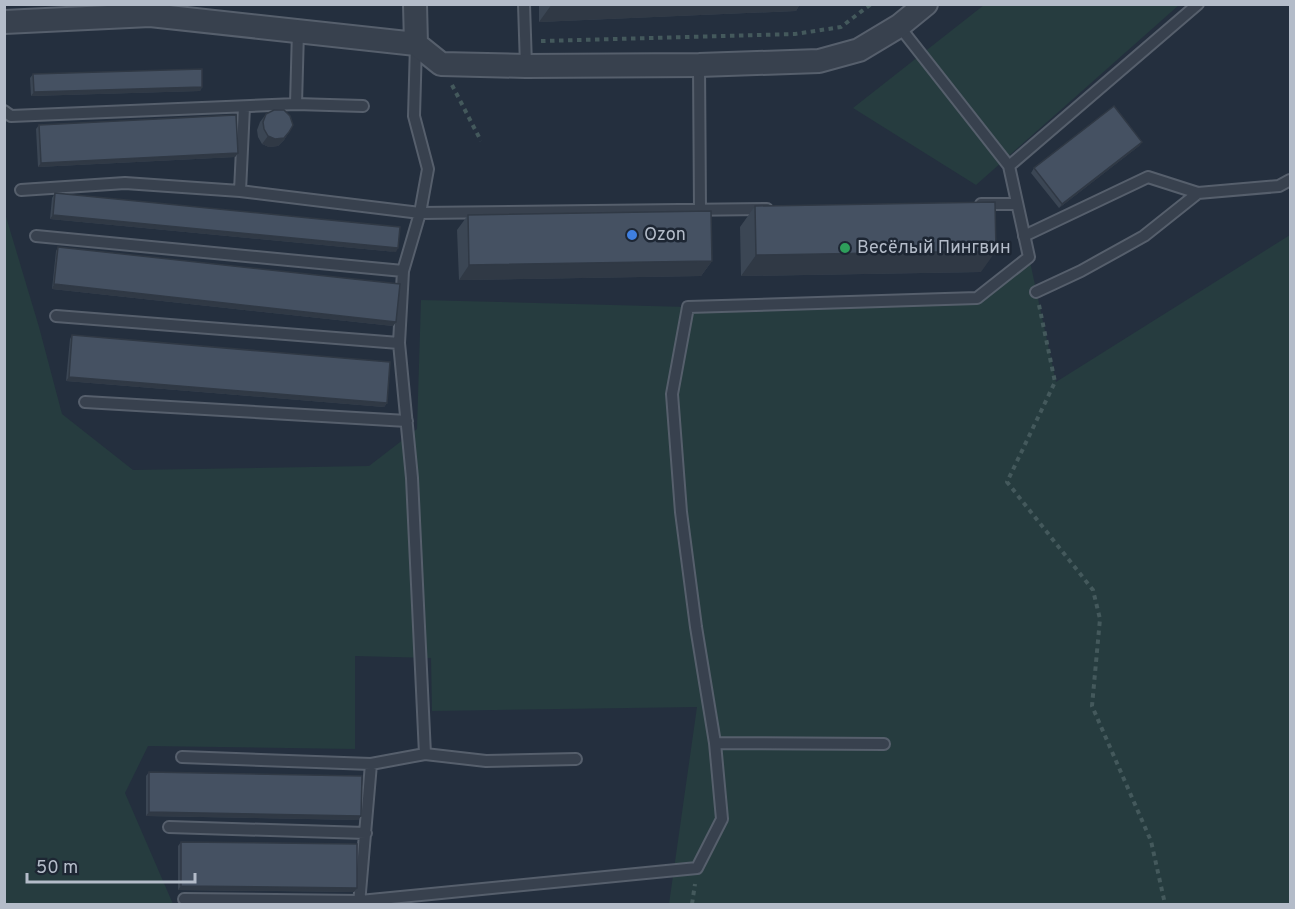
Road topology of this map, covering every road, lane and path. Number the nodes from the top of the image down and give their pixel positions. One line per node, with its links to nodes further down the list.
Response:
1 (415, 4): 10 (street)
2 (524, 4): 9 (lane)
3 (871, 4): 9 (path)
4 (926, 4): 7 (street)
5 (1198, 4): 19 (lane)
6 (4, 22): 8 (street)
7 (899, 26): 12 (street); 19 (lane)
8 (298, 32): 10 (street); 14 (lane)
9 (526, 41): 13 (lane)
10 (416, 44): 11 (street); 28 (lane)
11 (441, 64): 13 (street); 18 (path)
12 (699, 65): 13 (street); 27 (lane)
13 (526, 66)
14 (297, 104): 15 (lane); 16 (lane)
15 (244, 106): 17 (lane); 22 (lane)
16 (363, 106)
17 (4, 111)
18 (481, 141)
19 (1009, 166): 24 (lane)
20 (1290, 180): 23 (lane)
21 (21, 190): 22 (lane)
22 (240, 191): 28 (lane)
23 (1198, 193): 30 (lane); 32 (lane)
24 (1017, 204): 25 (lane); 30 (lane)
25 (971, 205)
26 (777, 209): 27 (lane)
27 (700, 210): 28 (lane)
28 (420, 213): 31 (lane)
29 (36, 236): 31 (lane)
30 (1024, 236): 37 (lane)
31 (403, 271): 34 (lane)
32 (1036, 292): 47 (path)
33 (56, 316): 34 (lane)
34 (399, 343): 36 (lane)
35 (85, 402): 36 (lane)
36 (407, 421): 39 (lane)
37 (715, 744): 38 (lane); 46 (lane)
38 (884, 744)
39 (425, 754): 41 (lane); 42 (lane)
40 (182, 757): 42 (lane)
41 (576, 759)
42 (371, 764): 44 (lane)
43 (169, 827): 44 (lane)
44 (366, 833): 46 (lane)
45 (183, 899): 46 (lane)
46 (360, 903)
47 (1165, 904)

